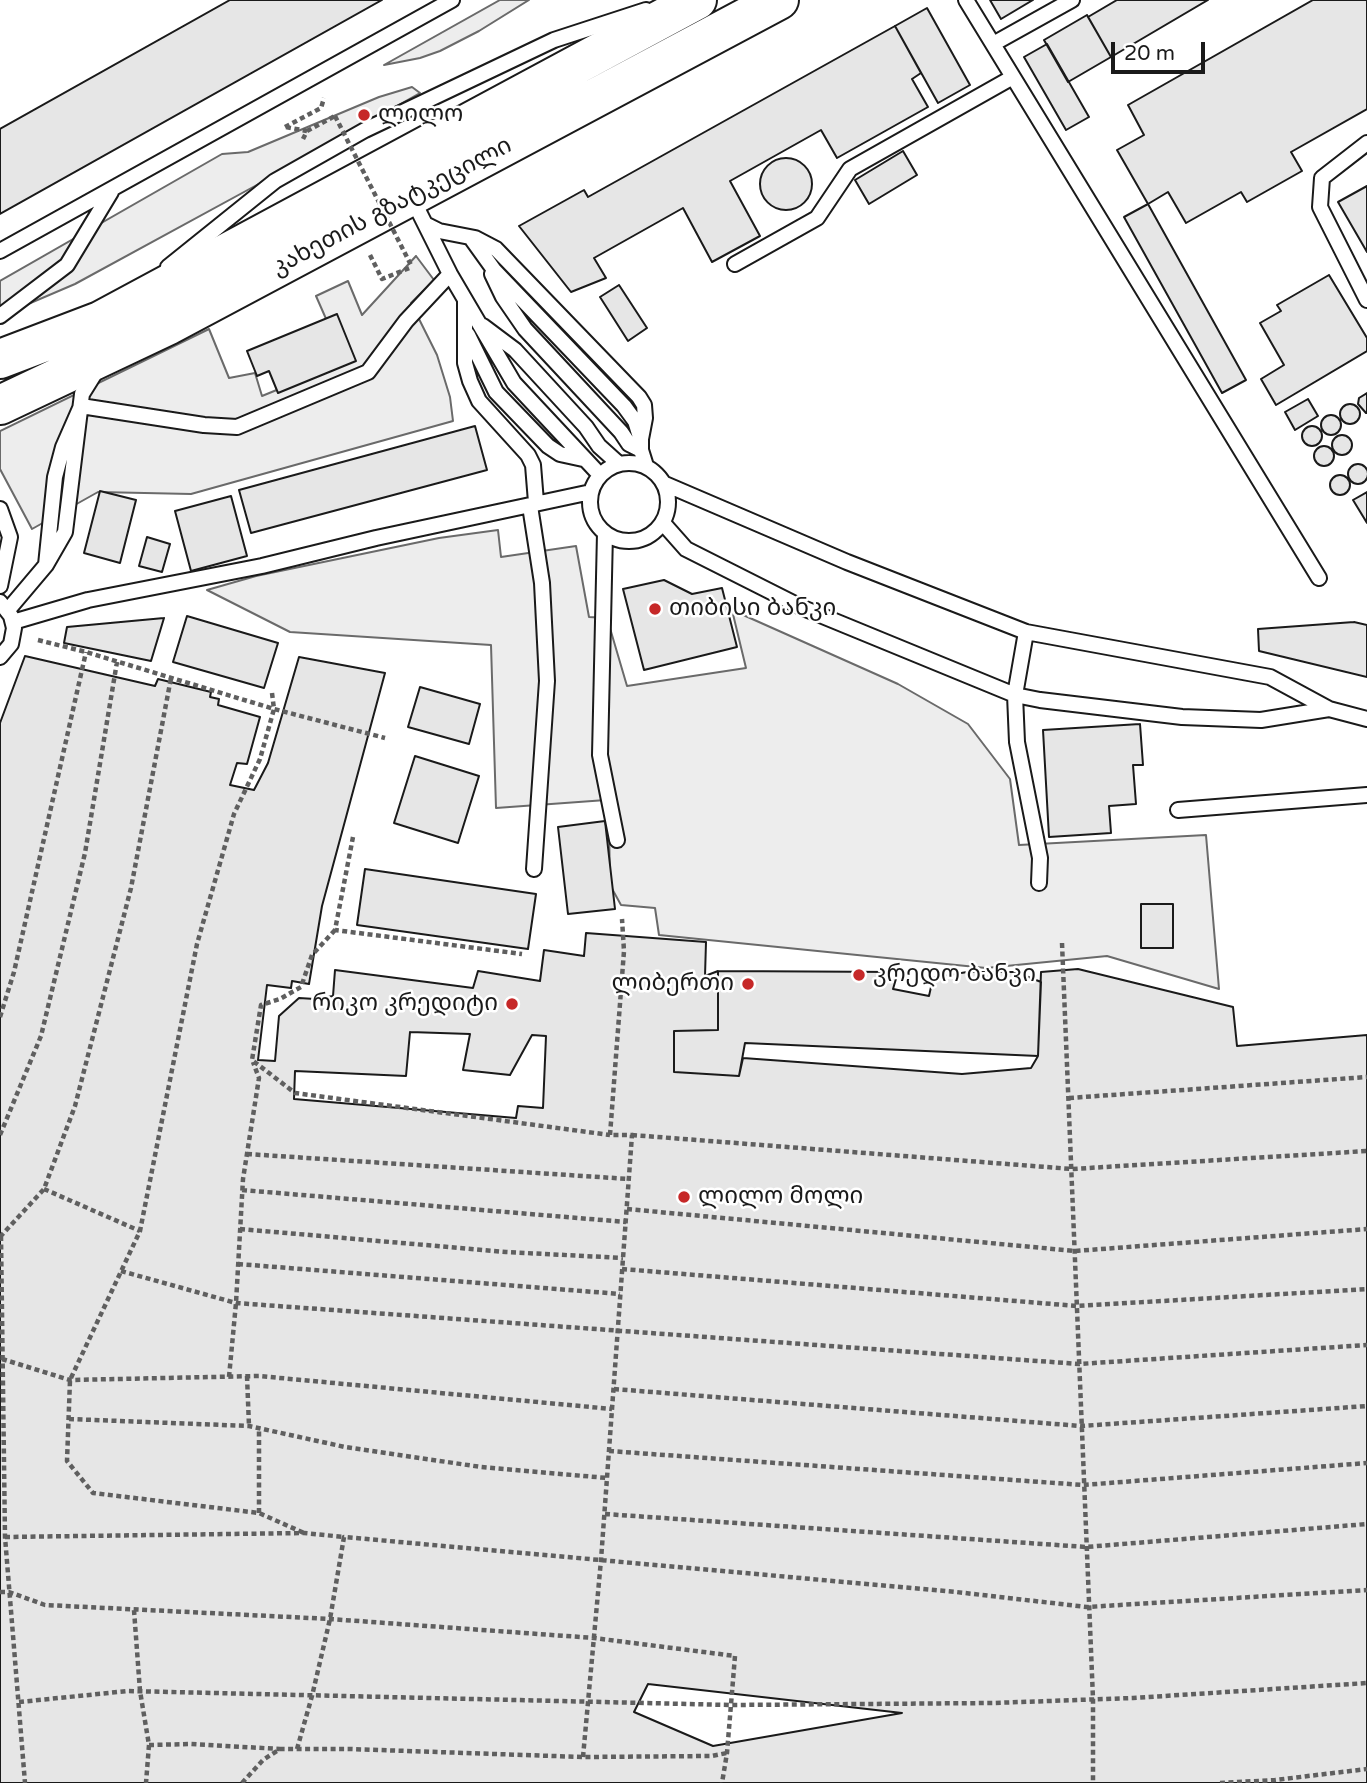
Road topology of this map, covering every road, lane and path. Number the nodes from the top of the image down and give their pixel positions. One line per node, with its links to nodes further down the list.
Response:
1 (452, 0): 13 (lane)
2 (677, 0): 23 (lane)
3 (697, 0): 23 (highway, კახეთის გზატკეცილი)
4 (779, 0): 14 (highway, კახეთის გზატკეცილი)
5 (966, 0): 7 (lane)
6 (1072, 0): 7 (lane)
7 (993, 44): 8 (lane)
8 (1013, 78): 17 (lane); 38 (lane)
9 (285, 127): 10 (path)
10 (307, 131): 11 (path); 19 (path, bridge)
11 (302, 141)
12 (1367, 144): 20 (lane)
13 (112, 191): 16 (lane); 21 (lane)
14 (418, 211): 15 (lane); 18 (lane); 23 (highway, კახეთის გზატკეცილი)
15 (470, 237): 27 (lane); 27 (lane)
16 (0, 251)
17 (735, 264)
18 (450, 274): 22 (lane); 26 (lane)
19 (382, 279)
20 (1367, 300)
21 (0, 316)
22 (473, 326): 28 (lane); 30 (lane); 33 (lane)
23 (113, 333): 24 (highway, კახეთის გზატკეცილი); 25 (highway, კახეთის გზატკეცილი); 26 (lane)
24 (0, 359)
25 (0, 405)
26 (81, 405): 40 (lane)
27 (641, 444): 29 (lane)
28 (619, 464): 29 (lane); 30 (lane)
29 (646, 466): 31 (lane)
30 (600, 475): 32 (lane)
31 (665, 484): 35 (lane); 41 (lane)
32 (591, 492): 33 (lane); 36 (lane)
33 (533, 504): 40 (lane); 56 (lane)
34 (0, 509): 37 (lane)
35 (663, 523): 36 (lane); 47 (lane)
36 (605, 533): 55 (lane)
37 (1, 565): 39 (lane)
38 (1319, 578)
39 (0, 586): 40 (lane)
40 (9, 617): 42 (path); 43 (lane)
41 (1026, 632): 47 (lane); 49 (lane)
42 (86, 652): 44 (path); 62 (path)
43 (0, 657)
44 (117, 662): 45 (path); 66 (path)
45 (171, 678): 48 (path); 73 (path)
46 (272, 693): 48 (path)
47 (1014, 695): 49 (lane); 57 (lane)
48 (274, 709): 51 (path); 79 (path)
49 (1329, 709): 50 (lane)
50 (1367, 719)
51 (385, 738)
52 (1367, 795): 53 (lane)
53 (1178, 810)
54 (353, 837): 59 (path)
55 (617, 840)
56 (534, 869)
57 (1039, 883)
58 (621, 919): 67 (path)
59 (335, 930): 61 (path); 63 (path)
60 (1062, 943): 65 (path)
61 (522, 954)
62 (0, 1017)
63 (252, 1060): 67 (path); 70 (path)
64 (1367, 1077): 65 (path)
65 (1069, 1098): 71 (path)
66 (0, 1135)
67 (610, 1135): 68 (path)
68 (632, 1135): 71 (path); 72 (path)
69 (1367, 1151): 71 (path)
70 (247, 1154): 72 (path); 74 (path)
71 (1072, 1169): 81 (path)
72 (629, 1179): 75 (path)
73 (44, 1189): 79 (path); 80 (path)
74 (242, 1190): 76 (path); 77 (path)
75 (626, 1209): 76 (path); 81 (path)
76 (626, 1222): 82 (path)
77 (240, 1229): 82 (path); 83 (path)
78 (1367, 1229): 81 (path)
79 (141, 1231): 85 (path)
80 (1, 1234): 92 (path)
81 (1075, 1251): 89 (path)
82 (623, 1258): 84 (path)
83 (239, 1264): 87 (path); 88 (path)
84 (622, 1269): 87 (path); 89 (path)
85 (121, 1271): 88 (path); 96 (path)
86 (1367, 1289): 89 (path)
87 (621, 1294): 90 (path)
88 (236, 1303): 90 (path); 95 (path)
89 (1077, 1306): 93 (path)
90 (618, 1330): 93 (path); 97 (path)
91 (1367, 1345): 93 (path)
92 (2, 1359): 96 (path); 112 (path)
93 (1079, 1363): 102 (path)
94 (247, 1376): 95 (path); 99 (path); 101 (path)
95 (229, 1377): 96 (path)
96 (70, 1380): 100 (path)
97 (614, 1389): 99 (path); 102 (path)
98 (1367, 1406): 102 (path)
99 (612, 1409): 104 (path)
100 (69, 1419): 101 (path); 108 (path)
101 (249, 1426): 103 (path)
102 (1081, 1426): 107 (path)
103 (259, 1428): 106 (path); 108 (path)
104 (609, 1451): 106 (path); 107 (path)
105 (1367, 1462): 107 (path)
106 (607, 1478): 109 (path)
107 (1083, 1486): 114 (path)
108 (259, 1513): 111 (path)
109 (605, 1514): 114 (path); 115 (path)
110 (1367, 1524): 114 (path)
111 (304, 1533): 112 (path); 113 (path)
112 (5, 1537): 118 (path)
113 (344, 1537): 115 (path); 121 (path)
114 (1086, 1547): 119 (path)
115 (601, 1560): 119 (path); 122 (path)
116 (1367, 1590): 119 (path)
117 (0, 1592): 118 (path)
118 (9, 1592): 120 (path); 128 (path)
119 (1087, 1606): 126 (path)
120 (134, 1610): 121 (path); 124 (path)
121 (330, 1619): 122 (path); 125 (path)
122 (594, 1638): 127 (path); 129 (path)
123 (1367, 1684): 126 (path)
124 (140, 1691): 125 (path); 128 (path); 130 (path)
125 (312, 1696): 127 (path); 132 (path)
126 (1093, 1699): 129 (path); 141 (path)
127 (587, 1701): 129 (path); 134 (path)
128 (19, 1702): 137 (path)
129 (731, 1705): 133 (path)
130 (149, 1745): 131 (path); 138 (path)
131 (281, 1749): 132 (path); 139 (path)
132 (296, 1749): 134 (path)
133 (727, 1753): 134 (path); 140 (path)
134 (583, 1757)
135 (1367, 1769): 136 (path)
136 (1275, 1781): 142 (path)
137 (25, 1783)
138 (146, 1783)
139 (242, 1783)
140 (722, 1783)
141 (1093, 1783)
142 (1220, 1783)

